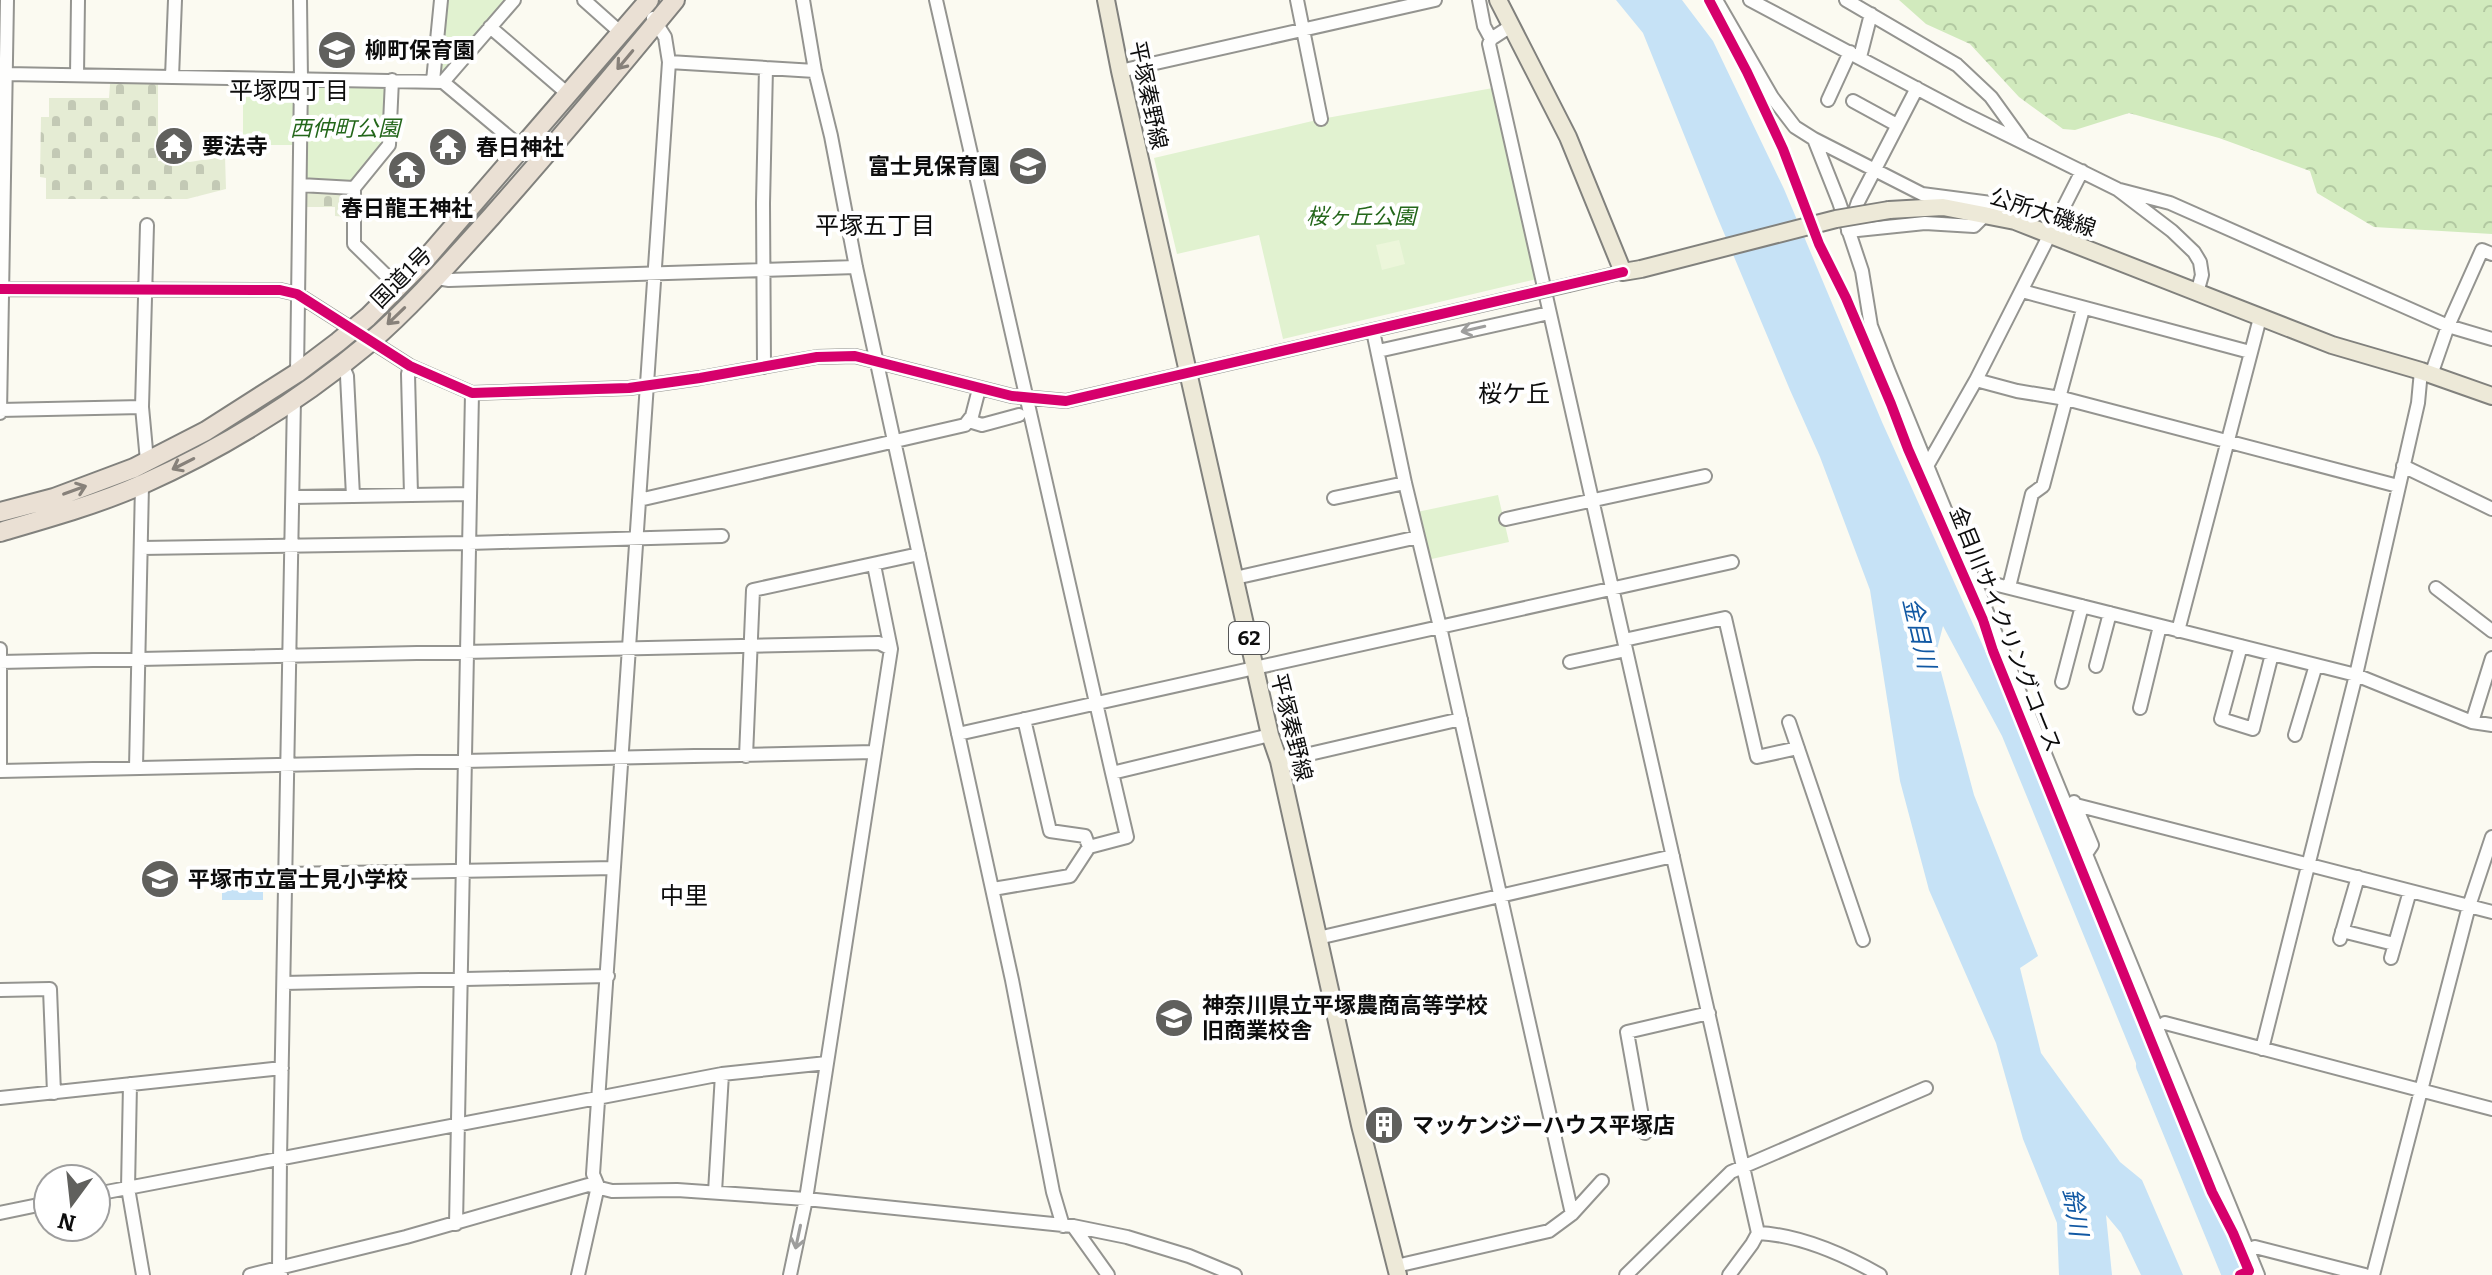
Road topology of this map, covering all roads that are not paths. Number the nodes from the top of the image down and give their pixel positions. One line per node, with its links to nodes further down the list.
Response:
1 (7, 0): 32 (street)
2 (78, 0): 33 (street)
3 (175, 0): 34 (street)
4 (300, 0): 35 (street)
5 (441, 0): 37 (street)
6 (514, 0): 23 (street)
7 (584, 0): 25 (street)
8 (675, 0): 21 (highway, 国道1号)
9 (803, 0): 30 (street)
10 (936, 0): 94 (street)
11 (1106, 0): 31 (main road, 平塚秦野線 / 62)
12 (1297, 0): 24 (street)
13 (1435, 0): 24 (street)
14 (1479, 0): 26 (street)
15 (1498, 0): 22 (main road)
16 (1716, 0): 45 (street)
17 (1750, 0): 27 (street)
18 (1846, 0): 20 (street)
19 (646, 4): 21 (street); 25 (highway, 国道1号)
20 (1871, 14): 27 (street); 46 (street)
21 (657, 21): 28 (street); 64 (highway, 国道1号, one-way to 64)
22 (1511, 26): 26 (street); 62 (main road)
23 (490, 27): 37 (street); 39 (street)
24 (1303, 30): 31 (street); 42 (street)
25 (621, 33): 39 (highway, 国道1号)
26 (1491, 39): 72 (street)
27 (1855, 54): 38 (street); 40 (street)
28 (669, 62): 29 (street); 63 (street)
29 (766, 68): 30 (street); 61 (street)
30 (815, 71): 60 (street)
31 (1120, 71): 87 (main road, 平塚秦野線 / 62)
32 (6, 74): 33 (street); 44 (street)
33 (77, 75): 34 (street)
34 (172, 77): 35 (street)
35 (301, 79): 36 (street); 50 (street)
36 (392, 80): 37 (street); 51 (street)
37 (438, 82): 47 (street)
38 (1917, 88): 43 (street); 46 (street)
39 (568, 94): 47 (highway, 国道1号)
40 (1828, 100)
41 (1853, 101): 43 (street)
42 (1321, 119)
43 (1897, 125): 48 (street)
44 (2, 129): 53 (street)
45 (1814, 139): 48 (street); 57 (street)
46 (2024, 143): 49 (street)
47 (522, 148): 65 (highway, 国道1号)
48 (1874, 170): 55 (street); 57 (street)
49 (2082, 171): 52 (street); 58 (street)
50 (300, 185): 51 (street); 70 (street)
51 (354, 188): 65 (street)
52 (2117, 189): 69 (street); 74 (street)
53 (2, 200): 66 (street)
54 (1986, 214): 55 (main road, 公所大磯線); 57 (street); 62 (main road, 公所大磯線, bridge)
55 (2007, 219): 58 (main road, 公所大磯線)
56 (147, 225): 67 (street)
57 (1848, 231): 103 (street)
58 (2049, 233): 68 (street); 69 (main road, 公所大磯線)
59 (2492, 254): 74 (street)
60 (856, 267): 61 (street); 81 (street)
61 (763, 271): 63 (street); 84 (street)
62 (1623, 272): 76 (street, bridge)
63 (654, 274): 64 (street); 89 (street)
64 (436, 278): 78 (highway, 国道1号, one-way to 78)
65 (398, 287): 75 (highway, 国道1号)
66 (1, 289): 67 (street); 97 (street)
67 (146, 290): 70 (street); 96 (street)
68 (2022, 291): 71 (street); 88 (street)
69 (2197, 293): 73 (main road, 公所大磯線)
70 (297, 294): 75 (street); 85 (street)
71 (2083, 309): 80 (street); 95 (street)
72 (1549, 313): 79 (street, one-way to 79); 115 (street)
73 (2260, 318): 80 (street); 86 (main road, 公所大磯線)
74 (2448, 326): 77 (street); 86 (street)
75 (353, 330): 78 (street); 85 (highway, 国道1号)
76 (1373, 331): 79 (street); 87 (street)
77 (2492, 339)
78 (370, 341): 82 (highway, 国道1号); 83 (street)
79 (1378, 351): 106 (street)
80 (2250, 352): 101 (street)
81 (876, 361): 84 (street); 90 (street); 100 (street)
82 (342, 364): 93 (highway, 国道1号); 111 (street)
83 (410, 366): 91 (street); 110 (street)
84 (764, 367): 89 (street)
85 (297, 373): 102 (highway, 国道1号)
86 (2426, 373): 92 (main road, 公所大磯線); 104 (street)
87 (1189, 374): 94 (street); 129 (main road, 平塚秦野線 / 62)
88 (1976, 380): 95 (street); 103 (street)
89 (647, 386): 91 (street); 114 (street)
90 (979, 389): 94 (street); 99 (street)
91 (472, 393): 109 (street)
92 (2492, 396)
93 (294, 399): 107 (highway, 国道1号, one-way to 107); 112 (street)
94 (1027, 399): 158 (street)
95 (2062, 399): 101 (street); 131 (street)
96 (142, 407): 97 (street); 102 (street)
97 (0, 411)
98 (1019, 415): 99 (street)
99 (969, 421): 100 (street)
100 (894, 442): 114 (street); 126 (street)
101 (2228, 443): 108 (street); 138 (street)
102 (147, 461): 117 (highway, 国道1号, one-way to 102)
103 (1927, 466): 130 (street)
104 (2403, 466): 108 (street); 116 (street)
105 (1705, 476): 115 (street)
106 (1405, 483): 113 (street); 121 (street)
107 (142, 485): 119 (highway, 国道1号); 125 (street)
108 (2398, 486): 157 (street)
109 (470, 494): 110 (street); 123 (street)
110 (411, 495): 111 (street)
111 (353, 496): 112 (street)
112 (294, 497): 124 (street)
113 (1334, 498)
114 (639, 500): 122 (street)
115 (1592, 501): 118 (street); 133 (street)
116 (2492, 509)
117 (0, 512)
118 (1506, 519)
119 (0, 532)
120 (722, 536): 122 (street)
121 (1418, 537): 129 (street); 137 (street)
122 (636, 539): 123 (street); 143 (street)
123 (469, 543): 124 (street); 146 (street)
124 (293, 546): 125 (street); 148 (street)
125 (141, 548): 149 (street)
126 (919, 554): 128 (street); 165 (street)
127 (1732, 562): 133 (street)
128 (874, 565): 140 (street); 145 (street)
129 (1235, 578): 156 (main road, 平塚秦野線 / 62)
130 (1974, 579): 131 (street); 176 (street)
131 (2009, 587): 134 (street)
132 (2436, 588): 139 (street)
133 (1612, 589): 137 (street); 141 (street)
134 (2082, 606): 135 (street); 153 (street)
135 (2110, 613): 136 (street); 155 (street)
136 (2160, 626): 138 (street); 159 (street)
137 (1440, 627): 156 (street); 161 (street)
138 (2178, 631): 142 (street)
139 (2492, 631)
140 (749, 644): 143 (street); 145 (street); 171 (street)
141 (1625, 645): 152 (street); 168 (street); 183 (street)
142 (2241, 646): 147 (street); 147 (street)
143 (629, 647): 146 (street); 170 (street)
144 (0, 649): 151 (street)
145 (891, 649): 169 (street)
146 (467, 651): 148 (street); 172 (street)
147 (2272, 654): 154 (street)
148 (290, 655): 149 (street); 174 (street)
149 (139, 658): 151 (street); 175 (street)
150 (2492, 658): 163 (street)
151 (0, 662): 177 (street)
152 (1570, 662)
153 (2050, 665)
154 (2316, 665): 157 (street); 167 (street)
155 (2096, 666)
156 (1255, 667): 158 (street); 166 (main road, 平塚秦野線 / 62)
157 (2356, 675): 163 (street); 184 (street)
158 (1096, 703): 160 (street); 178 (street)
159 (2140, 708)
160 (1024, 719): 165 (street); 181 (street)
161 (1461, 719): 173 (street); 191 (street)
162 (1789, 722): 168 (street)
163 (2472, 722): 164 (street)
164 (2492, 725)
165 (958, 734): 189 (street)
166 (1270, 735): 173 (main road, 平塚秦野線 / 62); 178 (street)
167 (2295, 735)
168 (1798, 748): 195 (street)
169 (874, 752): 171 (street); 206 (street)
170 (622, 756): 171 (street); 172 (street); 185 (street)
171 (746, 756)
172 (465, 761): 174 (street); 186 (street)
173 (1279, 761): 194 (main road, 平塚秦野線 / 62)
174 (288, 765): 175 (street); 187 (street)
175 (136, 768): 177 (street)
176 (2052, 768): 179 (street); 182 (street)
177 (0, 769)
178 (1112, 773): 181 (street)
179 (2076, 805): 182 (street); 184 (street)
180 (2492, 837): 192 (street)
181 (1089, 847): 189 (street)
182 (2086, 854): 202 (street)
183 (1673, 856): 191 (street); 203 (street)
184 (2309, 865): 188 (street); 205 (street)
185 (614, 868): 186 (street); 198 (street)
186 (463, 870): 187 (street); 199 (street)
187 (286, 874): 200 (street)
188 (2358, 877): 190 (street); 196 (street)
189 (993, 889): 232 (street)
190 (2410, 891): 192 (street); 196 (street)
191 (1500, 896): 194 (street); 230 (street)
192 (2469, 906): 193 (street); 212 (street)
193 (2492, 912)
194 (1318, 938): 235 (main road, 平塚秦野線 / 62)
195 (1863, 940)
196 (2394, 944): 197 (street)
197 (2391, 958)
198 (608, 976): 199 (street); 214 (street)
199 (461, 979): 200 (street); 217 (street)
200 (284, 983): 207 (street)
201 (0, 990): 213 (street)
202 (2144, 997): 204 (street); 208 (street)
203 (1709, 1013): 218 (street); 220 (street)
204 (2165, 1023): 205 (street); 208 (street)
205 (2262, 1049): 212 (street)
206 (827, 1063): 209 (street); 226 (street)
207 (282, 1068): 210 (street); 219 (street)
208 (2173, 1068): 227 (street)
209 (722, 1074): 214 (street); 225 (street)
210 (130, 1084): 213 (street); 223 (street)
211 (1926, 1088): 220 (street)
212 (2420, 1090): 216 (street); 249 (street)
213 (54, 1093): 215 (street)
214 (600, 1097): 217 (street); 222 (street)
215 (0, 1098)
216 (2492, 1109)
217 (458, 1124): 219 (street); 231 (street)
218 (1645, 1133)
219 (280, 1159): 223 (street); 236 (street)
220 (1744, 1165): 233 (street); 243 (street)
221 (1602, 1181): 230 (street)
222 (598, 1186): 225 (street); 231 (street); 240 (street)
223 (128, 1188): 224 (street); 238 (street)
224 (112, 1191)
225 (715, 1192): 226 (street)
226 (806, 1199): 232 (street); 241 (street, one-way to 241)
227 (2228, 1202): 234 (street); 246 (street)
228 (32, 1206): 229 (street)
229 (0, 1213)
230 (1572, 1214): 235 (street)
231 (456, 1224): 236 (street)
232 (1068, 1226): 237 (street); 242 (street)
233 (1758, 1233): 244 (street); 245 (street)
234 (2255, 1247): 247 (street); 248 (street)
235 (1397, 1270)
236 (280, 1272): 239 (street)
237 (1231, 1274)
238 (143, 1275)
239 (250, 1275)
240 (578, 1275)
241 (790, 1275)
242 (1108, 1275)
243 (1626, 1275)
244 (1729, 1275)
245 (1880, 1275)
246 (2258, 1275)
247 (2265, 1275)
248 (2365, 1275)
249 (2373, 1275)

